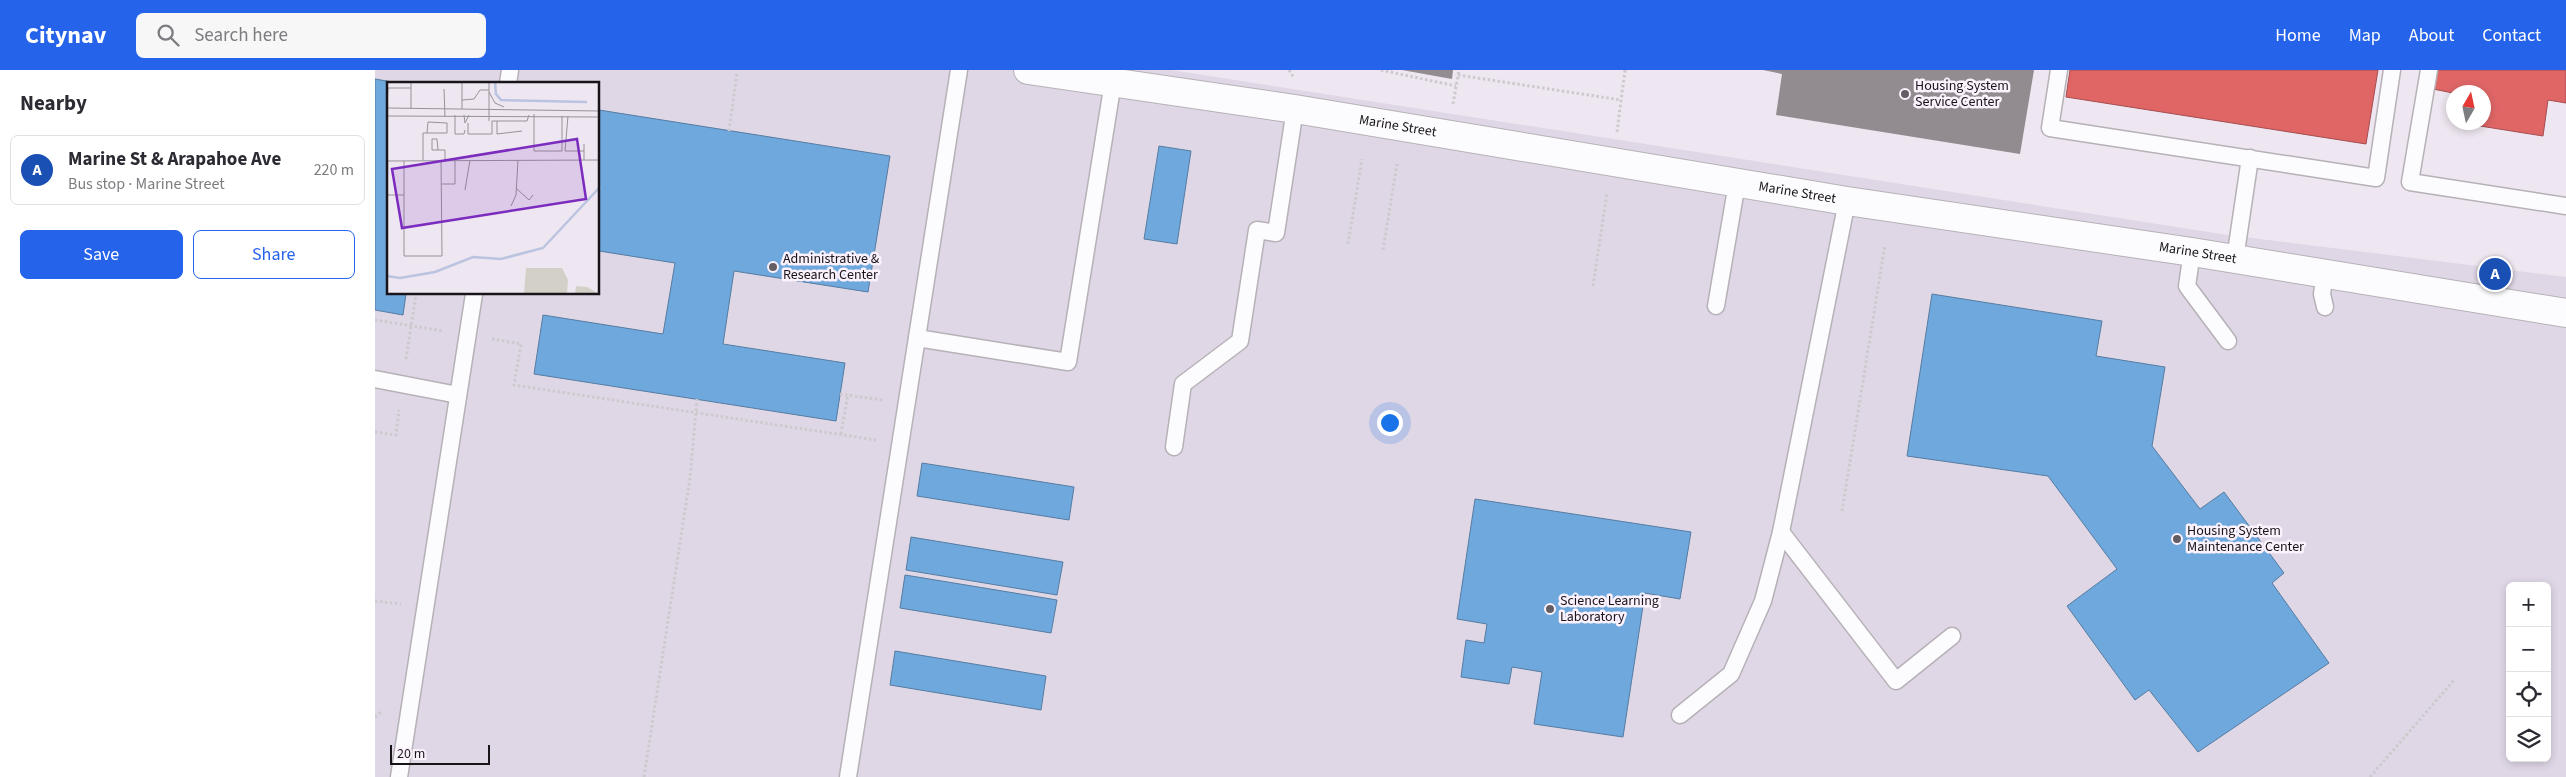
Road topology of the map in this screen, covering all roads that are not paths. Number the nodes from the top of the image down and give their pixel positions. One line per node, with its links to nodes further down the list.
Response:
1 (959, 70): 19 (lane)
2 (1028, 70): 6 (street, Marine Street)
3 (2059, 70): 8 (lane)
4 (2392, 70): 8 (lane)
5 (2429, 70): 11 (lane)
6 (1113, 82): 7 (street, Marine Street); 19 (lane)
7 (1295, 109): 9 (street, Marine Street); 23 (lane)
8 (2250, 158): 13 (lane)
9 (1737, 183): 10 (street, Marine Street); 16 (lane)
10 (1847, 201): 12 (street, Marine Street); 24 (lane)
11 (2566, 206)
12 (2192, 252): 13 (street, Marine Street); 20 (lane)
13 (2235, 259): 14 (street, Marine Street)
14 (2325, 273): 17 (lane); 18 (street, Marine Street)
15 (474, 295): 22 (lane)
16 (1717, 306)
17 (2325, 307)
18 (2566, 314)
19 (917, 338): 28 (lane)
20 (2228, 341)
21 (375, 379): 22 (lane)
22 (458, 395): 27 (lane)
23 (1174, 448)
24 (1781, 532): 25 (lane); 26 (lane)
25 (1952, 636)
26 (1680, 715)
27 (399, 777)
28 (849, 777)

